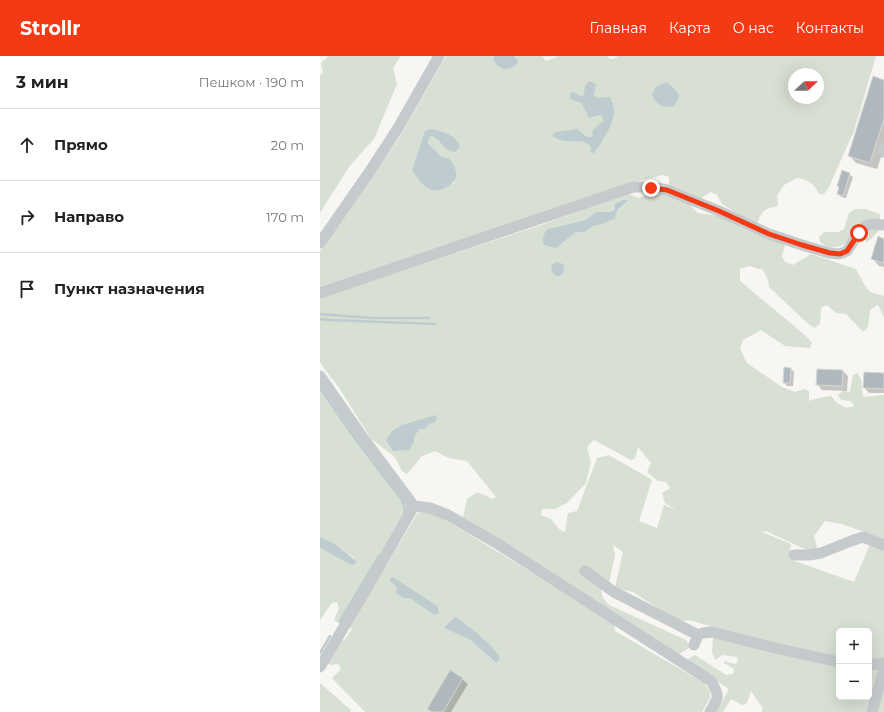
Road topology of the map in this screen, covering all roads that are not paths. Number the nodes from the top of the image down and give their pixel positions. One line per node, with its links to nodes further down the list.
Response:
1 (439, 56): 3 (lane)
2 (884, 225): 4 (lane)
3 (320, 243)
4 (320, 294)
5 (320, 376): 6 (lane)
6 (414, 506): 13 (lane); 15 (lane)
7 (884, 545): 8 (lane)
8 (794, 555)
9 (585, 571): 10 (lane)
10 (836, 661)
11 (884, 663): 12 (lane)
12 (872, 665)
13 (320, 667)
14 (884, 669): 16 (lane)
15 (710, 712)
16 (872, 712)

